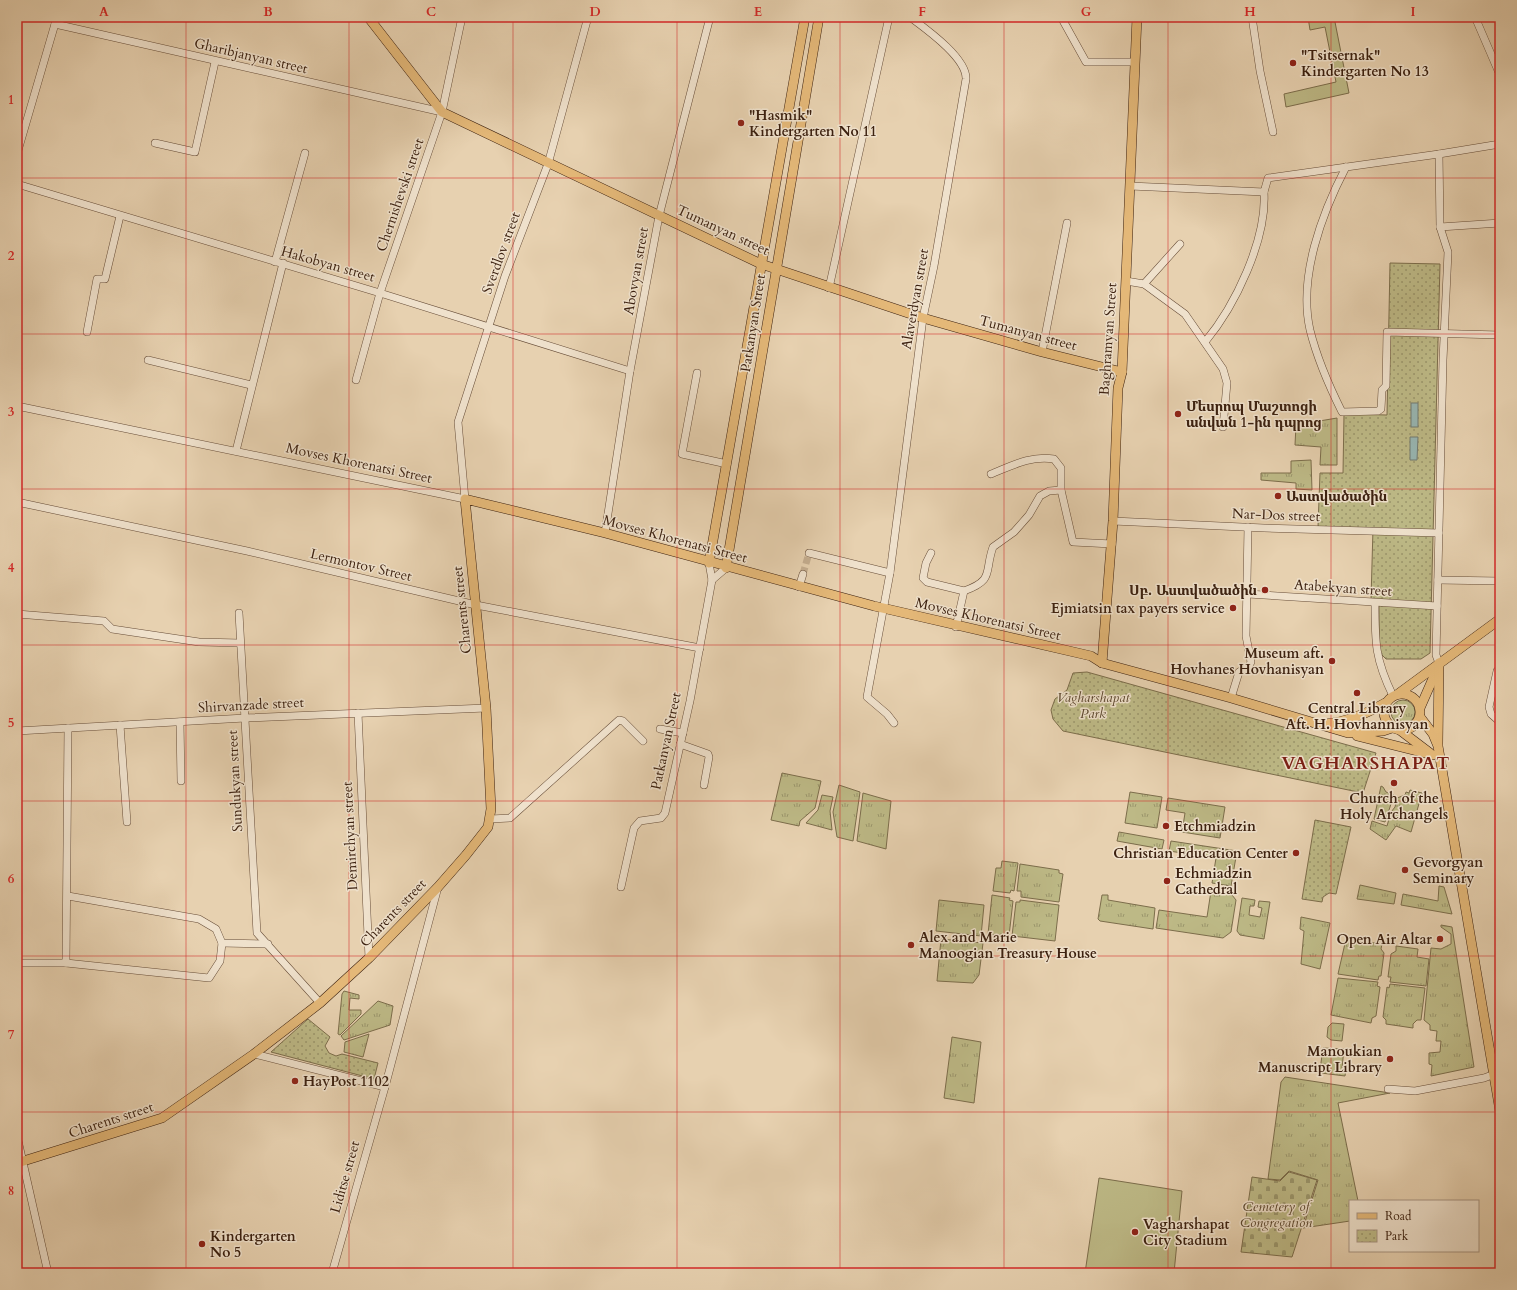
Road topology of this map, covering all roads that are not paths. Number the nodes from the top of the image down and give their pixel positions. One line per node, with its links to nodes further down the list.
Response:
1 (368, 17): 17 (main road, Tumanyan street)
2 (462, 17): 17 (street, Chernishevski street)
3 (588, 17): 24 (street, Sverdlov street)
4 (710, 17): 30 (street, Abovyan street)
5 (805, 17): 37 (main road, Patkanyan Street)
6 (819, 17): 38 (main road, Patkanyan Street)
7 (889, 17): 41 (street)
8 (910, 17): 43 (street, Alaverdyan street)
9 (1061, 17): 15 (street)
10 (1138, 17): 15 (main road, Baghramyan Street)
11 (1252, 17): 18 (street)
12 (1475, 17): 16 (street)
13 (56, 21): 14 (street, Gharibjanyan street); 22 (street)
14 (215, 62): 17 (street, Gharibjanyan street); 19 (street)
15 (1135, 62): 27 (main road, Baghramyan Street)
16 (1500, 75)
17 (442, 112): 24 (main road, Tumanyan street); 42 (street, Chernishevski street)
18 (1273, 132)
19 (155, 143)
20 (1500, 144): 23 (street)
21 (305, 153): 35 (street)
22 (17, 154)
23 (1439, 154): 25 (street); 33 (street)
24 (548, 164): 30 (main road, Tumanyan street); 44 (street, Sverdlov street)
25 (1346, 167): 28 (street); 46 (street)
26 (17, 184): 29 (street, Hakobyan street)
27 (1130, 186): 28 (street); 39 (main road, Baghramyan Street)
28 (1264, 192): 48 (street)
29 (120, 216): 35 (street, Hakobyan street); 45 (street)
30 (659, 216): 37 (main road, Tumanyan street); 51 (street, Abovyan street)
31 (1067, 223): 49 (street)
32 (1500, 223): 33 (street)
33 (1440, 227): 46 (street)
34 (1180, 244): 40 (street)
35 (275, 262): 36 (street, Hakobyan street)
36 (283, 263): 42 (street, Hakobyan street); 55 (street)
37 (761, 264): 38 (main road, Tumanyan street); 59 (main road, Patkanyan Street)
38 (776, 270): 41 (main road, Tumanyan street); 72 (main road, Patkanyan Street)
39 (1126, 281): 40 (street); 53 (main road, Baghramyan Street)
40 (1144, 284): 48 (street)
41 (829, 288): 43 (main road, Tumanyan street)
42 (380, 293): 44 (street, Hakobyan street); 54 (street, Chernishevski street)
43 (923, 318): 49 (main road, Tumanyan street); 73 (street, Alaverdyan street)
44 (489, 328): 51 (street, Hakobyan street); 62 (street, Sverdlov street)
45 (87, 332)
46 (1444, 334): 47 (street); 67 (street)
47 (1500, 335)
48 (1205, 342): 57 (street)
49 (1042, 352): 53 (main road, Tumanyan street)
50 (148, 360): 55 (street)
51 (630, 371): 66 (street, Abovyan street)
52 (697, 372): 59 (street)
53 (1122, 372): 64 (main road, Baghramyan Street)
54 (356, 380)
55 (251, 385): 58 (street)
56 (17, 406): 58 (street, Movses Khorenatsi Street)
57 (1223, 427)
58 (236, 451): 62 (street, Movses Khorenatsi Street)
59 (727, 464): 71 (main road, Patkanyan Street)
60 (991, 474): 61 (street)
61 (1061, 490): 68 (street); 79 (street)
62 (465, 499): 66 (main road, Movses Khorenatsi Street); 82 (main road, Charents street)
63 (17, 502): 82 (street, Lermontov Street)
64 (1113, 521): 65 (street, Nar-Dos street); 68 (main road, Baghramyan Street)
65 (1248, 527): 67 (street, Nar-Dos street); 80 (street)
66 (605, 533): 71 (main road, Movses Khorenatsi Street)
67 (1439, 533): 76 (street)
68 (1112, 544): 91 (main road, Baghramyan Street)
69 (809, 553): 73 (street)
70 (931, 553): 79 (street)
71 (709, 563): 72 (main road, Movses Khorenatsi Street); 75 (street, Patkanyan Street)
72 (726, 568): 75 (street); 78 (main road, Movses Khorenatsi Street)
73 (890, 573): 84 (street, Alaverdyan street)
74 (803, 574): 78 (street)
75 (712, 580): 90 (street, Patkanyan Street)
76 (1438, 580): 77 (street); 83 (street)
77 (1500, 581)
78 (800, 587): 84 (main road, Movses Khorenatsi Street)
79 (964, 591): 88 (street)
80 (1248, 594): 81 (street, Atabekyan street); 95 (street)
81 (1375, 603): 83 (street, Atabekyan street); 94 (street)
82 (476, 606): 90 (street, Lermontov Street); 97 (main road, Charents street)
83 (1437, 606): 92 (street)
84 (884, 609): 88 (main road, Movses Khorenatsi Street); 103 (street, Alaverdyan street)
85 (239, 613): 89 (street, Sundukyan street)
86 (17, 614): 89 (street)
87 (1500, 619): 92 (main road)
88 (956, 627): 91 (main road, Movses Khorenatsi Street)
89 (240, 643): 100 (street, Sundukyan street)
90 (700, 648): 111 (street, Patkanyan Street)
91 (1102, 663): 95 (main road, Movses Khorenatsi Street)
92 (1439, 663): 94 (main road); 98 (main road); 115 (main road)
93 (1497, 671): 102 (street)
94 (1396, 695): 96 (main road); 98 (main road)
95 (1231, 698): 104 (main road, Movses Khorenatsi Street)
96 (1385, 703): 104 (main road, Movses Khorenatsi Street); 107 (main road)
97 (486, 708): 99 (street, Shirvanzade street); 120 (main road, Charents street)
98 (1420, 712): 110 (main road); 115 (main road)
99 (358, 713): 100 (street, Shirvanzade street); 127 (street, Demirchyan street)
100 (245, 718): 101 (street, Shirvanzade street); 126 (street, Sundukyan street)
101 (180, 722): 105 (street, Shirvanzade street); 118 (street)
102 (1500, 722)
103 (894, 723)
104 (1319, 724): 112 (main road, Movses Khorenatsi Street)
105 (120, 725): 106 (street, Shirvanzade street); 121 (street)
106 (68, 728): 109 (street, Shirvanzade street); 124 (street)
107 (1392, 728): 110 (main road); 112 (main road, Movses Khorenatsi Street)
108 (660, 729): 111 (street)
109 (17, 731)
110 (1401, 731): 116 (main road)
111 (683, 733): 114 (street, Patkanyan Street)
112 (1348, 733): 116 (main road)
113 (643, 741): 120 (street)
114 (680, 744): 119 (street); 123 (street, Patkanyan Street)
115 (1438, 746): 117 (main road)
116 (1432, 755): 117 (main road)
117 (1441, 764): 132 (main road)
118 (181, 781)
119 (704, 785)
120 (491, 819): 122 (main road, Charents street)
121 (127, 822)
122 (438, 887): 127 (main road, Charents street); 133 (street, Liditse street)
123 (621, 887)
124 (68, 896): 125 (street); 128 (street)
125 (222, 943): 126 (street); 128 (street)
126 (268, 944): 130 (street, Sundukyan street)
127 (369, 958): 130 (main road, Charents street)
128 (66, 963): 129 (street)
129 (17, 964)
130 (320, 1003): 131 (main road, Charents street)
131 (254, 1054): 133 (street); 137 (main road, Charents street)
132 (1497, 1073): 134 (street); 135 (main road)
133 (384, 1087): 139 (street, Liditse street)
134 (1388, 1089)
135 (1500, 1112)
136 (17, 1136): 137 (street)
137 (19, 1163): 138 (street)
138 (48, 1273)
139 (332, 1273)

